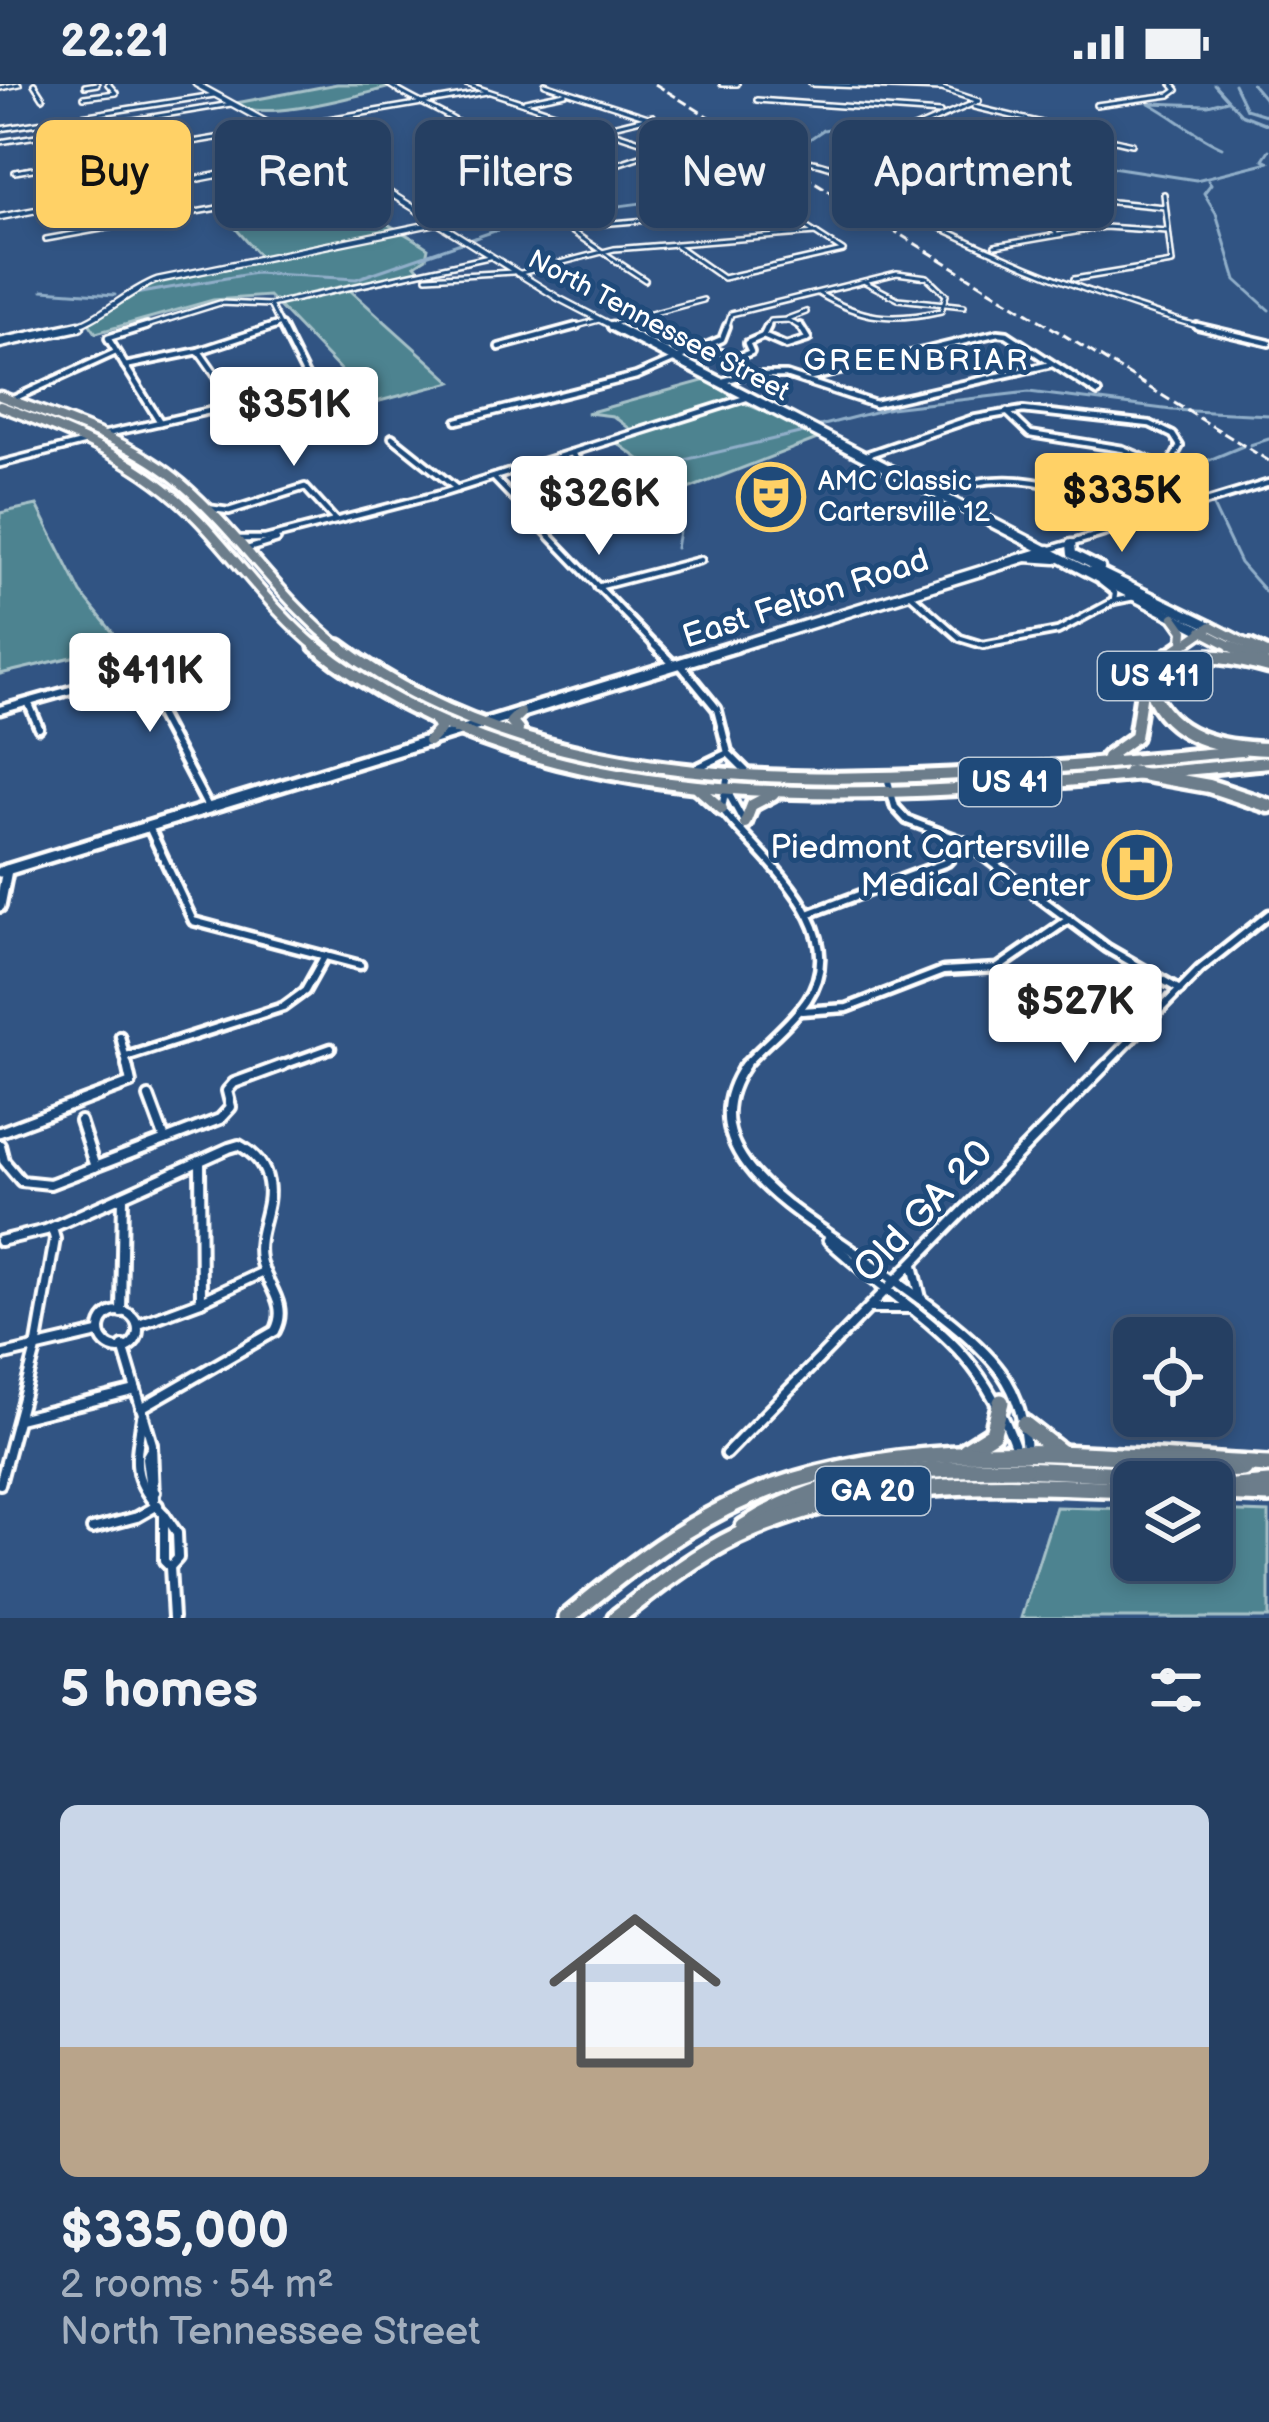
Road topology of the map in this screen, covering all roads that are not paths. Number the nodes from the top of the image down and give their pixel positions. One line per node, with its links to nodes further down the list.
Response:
1 (19, 84): 15 (street)
2 (34, 84): 19 (street)
3 (98, 84): 13 (street)
4 (108, 84): 13 (street)
5 (198, 84): 18 (main road, North Tennessee Street)
6 (388, 84): 23 (street)
7 (466, 84): 16 (street)
8 (545, 84): 17 (street)
9 (722, 84): 10 (street)
10 (737, 84)
11 (811, 84): 14 (street)
12 (1172, 84): 24 (street)
13 (84, 85)
14 (876, 85): 25 (street)
15 (0, 88)
16 (487, 92): 21 (street); 23 (street)
17 (568, 92): 21 (street); 32 (street)
18 (214, 94): 22 (main road, North Tennessee Street); 33 (street)
19 (43, 98)
20 (758, 100): 26 (street)
21 (519, 103): 30 (street)
22 (231, 104): 27 (main road, North Tennessee Street); 37 (street)
23 (416, 104): 28 (street); 29 (street)
24 (1096, 105)
25 (971, 106): 26 (street); 38 (street)
26 (943, 113): 31 (street)
27 (260, 120)
28 (322, 120)
29 (449, 120)
30 (571, 120)
31 (928, 120)
32 (615, 126)
33 (0, 129)
34 (615, 134): 36 (street)
35 (215, 138): 41 (street)
36 (639, 141)
37 (0, 142)
38 (1132, 144)
39 (808, 161): 40 (street)
40 (832, 164)
41 (15, 172)
42 (1165, 194): 43 (street)
43 (1165, 206): 51 (street); 53 (street)
44 (36, 211): 45 (main road)
45 (0, 217)
46 (105, 228): 54 (street)
47 (415, 228): 75 (main road)
48 (432, 228): 50 (main road)
49 (946, 228): 56 (street)
50 (445, 229): 58 (main road, North Tennessee Street)
51 (1168, 231): 53 (street); 63 (street)
52 (818, 233): 55 (street); 55 (street); 57 (street)
53 (1058, 234): 56 (street)
54 (46, 239)
55 (676, 245): 57 (street)
56 (991, 247): 63 (street)
57 (596, 252): 59 (street); 61 (street)
58 (490, 257): 59 (main road, North Tennessee Street); 60 (street)
59 (515, 273): 60 (street); 71 (main road, North Tennessee Street)
60 (418, 276): 66 (street)
61 (645, 280)
62 (862, 280): 64 (street); 67 (street); 67 (street)
63 (1072, 280): 76 (street)
64 (818, 293): 67 (street); 78 (street)
65 (704, 301): 73 (street)
66 (270, 305): 72 (street); 80 (street)
67 (945, 305): 68 (street)
68 (964, 306)
69 (806, 312): 70 (street)
70 (787, 319): 74 (street); 74 (street)
71 (599, 320): 73 (main road, North Tennessee Street); 77 (street)
72 (278, 325): 79 (street); 86 (street)
73 (609, 325): 81 (main road, North Tennessee Street)
74 (764, 336): 78 (street)
75 (0, 343)
76 (1269, 343)
77 (499, 347)
78 (704, 347): 81 (street)
79 (200, 351): 83 (street); 92 (street)
80 (116, 352): 83 (street); 89 (street)
81 (678, 360): 85 (main road, North Tennessee Street); 94 (street)
82 (1052, 364): 84 (street); 84 (street); 87 (street)
83 (125, 366): 95 (street)
84 (808, 379): 85 (street)
85 (719, 382): 88 (main road, North Tennessee Street)
86 (312, 388): 92 (street); 96 (street)
87 (1098, 393)
88 (749, 397): 90 (street); 91 (main road, North Tennessee Street)
89 (2, 401): 97 (main road); 97 (main road, US 41); 99 (main road, US 41)
90 (733, 402): 91 (main road); 101 (street)
91 (760, 402): 102 (main road, North Tennessee Street)
92 (236, 404): 95 (street)
93 (1007, 412): 102 (street); 104 (street); 104 (street)
94 (458, 421)
95 (160, 422): 97 (street)
96 (295, 422)
97 (102, 435): 110 (main road, US 41)
98 (392, 437): 109 (street)
99 (75, 440): 100 (main road, US 41); 103 (street)
100 (89, 440): 108 (main road, US 41); 110 (main road)
101 (571, 453): 105 (street); 118 (street)
102 (863, 455): 111 (main road, North Tennessee Street)
103 (0, 464)
104 (1168, 468): 106 (street)
105 (494, 477): 109 (street); 133 (street)
106 (1172, 478)
107 (1269, 483): 116 (street)
108 (163, 485): 125 (main road); 127 (main road, US 41)
109 (457, 489): 115 (street)
110 (190, 492): 112 (main road, US 41)
111 (937, 494): 114 (street); 121 (main road, North Tennessee Street)
112 (207, 508): 113 (street); 117 (main road, US 41)
113 (230, 511): 115 (street); 117 (street)
114 (1127, 515): 116 (street); 119 (street)
115 (335, 520): 120 (street)
116 (1148, 521): 119 (street)
117 (220, 523): 122 (main road, US 41)
118 (639, 523)
119 (1130, 526): 124 (street)
120 (303, 530): 122 (street); 123 (street)
121 (1018, 535): 126 (main road, North Tennessee Street); 128 (main road)
122 (234, 539): 125 (main road, US 41)
123 (274, 542): 125 (street); 131 (street)
124 (1072, 544): 126 (street); 135 (main road)
125 (244, 550): 131 (main road, US 41)
126 (1049, 550): 128 (main road, East Felton Road); 130 (main road, North Tennessee Street); 135 (main road, North Tennessee Street)
127 (230, 557): 138 (main road, US 41); 140 (main road)
128 (1022, 558): 130 (main road); 134 (main road, East Felton Road)
129 (700, 560): 133 (street)
130 (1066, 561): 132 (main road, North Tennessee Street)
131 (255, 563): 140 (main road, US 41)
132 (1085, 571): 135 (main road, North Tennessee Street); 136 (street)
133 (597, 587): 144 (street)
134 (909, 592): 136 (street); 144 (main road, East Felton Road)
135 (1135, 593): 136 (street); 137 (main road, North Tennessee Street); 139 (main road, North Tennessee Street)
136 (1114, 601)
137 (1174, 617): 139 (main road, North Tennessee Street); 141 (main road)
138 (290, 624): 150 (main road, US 41); 151 (main road)
139 (1206, 629): 141 (main road); 143 (main road, North Tennessee Street); 145 (main road)
140 (326, 636): 151 (main road, US 41)
141 (1183, 641): 158 (main road)
142 (123, 645): 146 (street)
143 (1269, 655)
144 (679, 666): 149 (main road, East Felton Road); 155 (street)
145 (1269, 666): 156 (highway, US 411)
146 (138, 671): 147 (street); 168 (street)
147 (28, 702): 148 (street); 152 (street)
148 (0, 710)
149 (520, 712): 151 (main road, East Felton Road); 153 (main road)
150 (428, 713): 151 (main road, US 41); 154 (main road)
151 (476, 726): 153 (main road, US 41); 154 (main road, East Felton Road); 163 (main road, US 41)
152 (39, 728)
153 (525, 736): 159 (main road, US 41)
154 (429, 741): 168 (main road, East Felton Road)
155 (728, 753): 159 (street); 162 (street)
156 (1267, 754): 157 (main road, US 41); 160 (main road, US 41)
157 (1113, 761): 158 (main road, US 41); 164 (main road)
158 (1087, 763): 164 (main road, US 41)
159 (685, 769): 161 (main road, US 41)
160 (1130, 772): 164 (main road, US 41); 167 (highway)
161 (728, 774): 162 (main road, US 41); 165 (street)
162 (758, 776): 164 (main road, US 41)
163 (689, 785): 165 (main road, US 41); 169 (main road)
164 (889, 785): 166 (main road, US 41); 172 (street)
165 (726, 789): 166 (main road, US 41); 169 (street); 171 (street)
166 (780, 792): 171 (main road)
167 (1269, 806)
168 (209, 808): 170 (main road, East Felton Road)
169 (722, 809): 171 (street)
170 (149, 827): 173 (main road, East Felton Road); 178 (street)
171 (745, 828): 176 (street)
172 (965, 842): 176 (street); 177 (street)
173 (4, 871): 174 (main road)
174 (0, 906)
175 (1269, 914): 180 (street, Old GA 20)
176 (806, 915): 181 (street)
177 (1069, 920): 180 (street); 182 (street)
178 (324, 956): 179 (street); 186 (street)
179 (360, 965)
180 (1180, 990): 197 (street, Old GA 20)
181 (814, 991): 182 (street); 183 (street)
182 (828, 1008): 183 (street)
183 (797, 1012): 199 (street)
184 (120, 1036): 186 (street)
185 (331, 1048): 190 (street)
186 (126, 1057): 189 (street)
187 (149, 1096): 190 (street)
188 (80, 1121): 193 (street)
189 (0, 1132)
190 (165, 1140): 193 (street)
191 (0, 1145): 193 (street)
192 (200, 1161): 194 (street); 198 (street); 200 (street)
193 (95, 1167)
194 (123, 1196): 195 (street); 204 (street)
195 (52, 1228): 196 (street); 208 (street)
196 (0, 1241)
197 (914, 1261): 199 (street, Old GA 20); 201 (street)
198 (262, 1272): 200 (street); 212 (street)
199 (890, 1285): 201 (street); 202 (street); 203 (street, Old GA 20)
200 (201, 1300): 205 (street)
201 (927, 1305): 214 (street)
202 (915, 1309): 203 (street); 211 (street)
203 (867, 1310): 216 (street, Old GA 20)
204 (122, 1312): 205 (street); 206 (street)
205 (140, 1324): 207 (street)
206 (98, 1333): 207 (street); 208 (street)
207 (123, 1346): 210 (street)
208 (36, 1349): 209 (street); 213 (street)
209 (0, 1356)
210 (136, 1390): 212 (street); 213 (street)
211 (1001, 1402): 215 (highway); 219 (street)
212 (142, 1411): 226 (street); 226 (street)
213 (18, 1419): 220 (street)
214 (1024, 1424): 217 (highway); 219 (street)
215 (957, 1453): 219 (highway, GA 20); 229 (highway, GA 20)
216 (726, 1454)
217 (1068, 1456): 218 (highway, GA 20); 219 (highway, GA 20)
218 (1265, 1465): 219 (highway)
219 (1023, 1466): 222 (highway, GA 20); 230 (highway, GA 20)
220 (0, 1484)
221 (1269, 1484): 223 (highway)
222 (1113, 1485)
223 (1233, 1488)
224 (1233, 1492): 225 (highway)
225 (1269, 1495)
226 (158, 1502): 227 (street); 228 (street)
227 (92, 1529)
228 (173, 1618)
229 (566, 1618)
230 (616, 1618)

